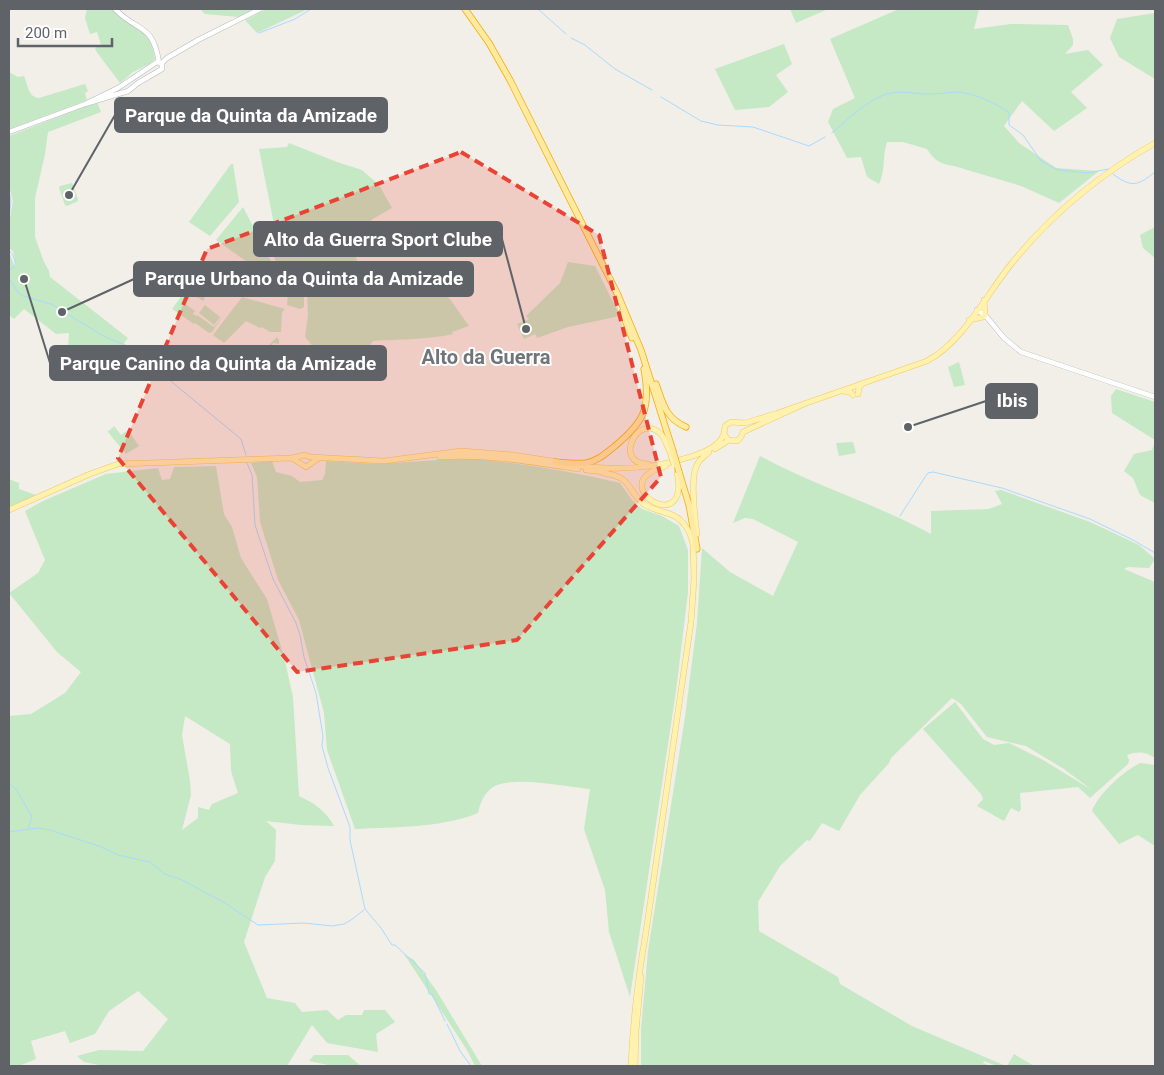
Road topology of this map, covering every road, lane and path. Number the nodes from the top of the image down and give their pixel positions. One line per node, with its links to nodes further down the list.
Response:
1 (115, 9): 4 (main road)
2 (260, 9): 4 (main road)
3 (465, 9): 10 (highway)
4 (158, 63): 5 (main road); 6 (main road)
5 (125, 84): 6 (main road); 7 (main road)
6 (129, 90): 7 (main road)
7 (85, 104): 8 (main road)
8 (9, 132)
9 (1155, 144): 11 (main road)
10 (580, 221): 15 (highway); 16 (highway)
11 (984, 300): 12 (main road); 13 (main road)
12 (976, 310): 13 (main road); 14 (main road)
13 (984, 316): 14 (main road); 19 (main road)
14 (969, 320): 17 (main road)
15 (641, 350): 21 (highway); 23 (highway)
16 (644, 367): 21 (highway); 34 (highway)
17 (863, 383): 18 (main road); 18 (main road)
18 (840, 391): 20 (main road)
19 (1155, 397)
20 (806, 403): 22 (main road); 24 (main road)
21 (658, 407): 27 (highway)
22 (739, 423): 24 (main road); 25 (main road)
23 (686, 427)
24 (744, 432): 26 (main road)
25 (724, 434): 26 (main road); 37 (main road)
26 (729, 440): 28 (main road)
27 (671, 451): 37 (main road); 39 (highway, bridge)
28 (709, 452): 37 (main road); 41 (main road)
29 (301, 457): 30 (main road); 32 (main road); 35 (main road)
30 (310, 457): 31 (main road); 36 (main road)
31 (319, 457): 33 (main road); 36 (main road)
32 (292, 458): 35 (main road); 40 (main road)
33 (412, 458): 34 (main road); 38 (main road)
34 (555, 462): 37 (main road)
35 (301, 465): 36 (main road)
36 (311, 465)
37 (665, 465): 38 (main road); 39 (main road)
38 (595, 472): 41 (main road)
39 (678, 472): 41 (highway)
40 (9, 511)
41 (695, 549): 42 (main road)
42 (634, 1066)

